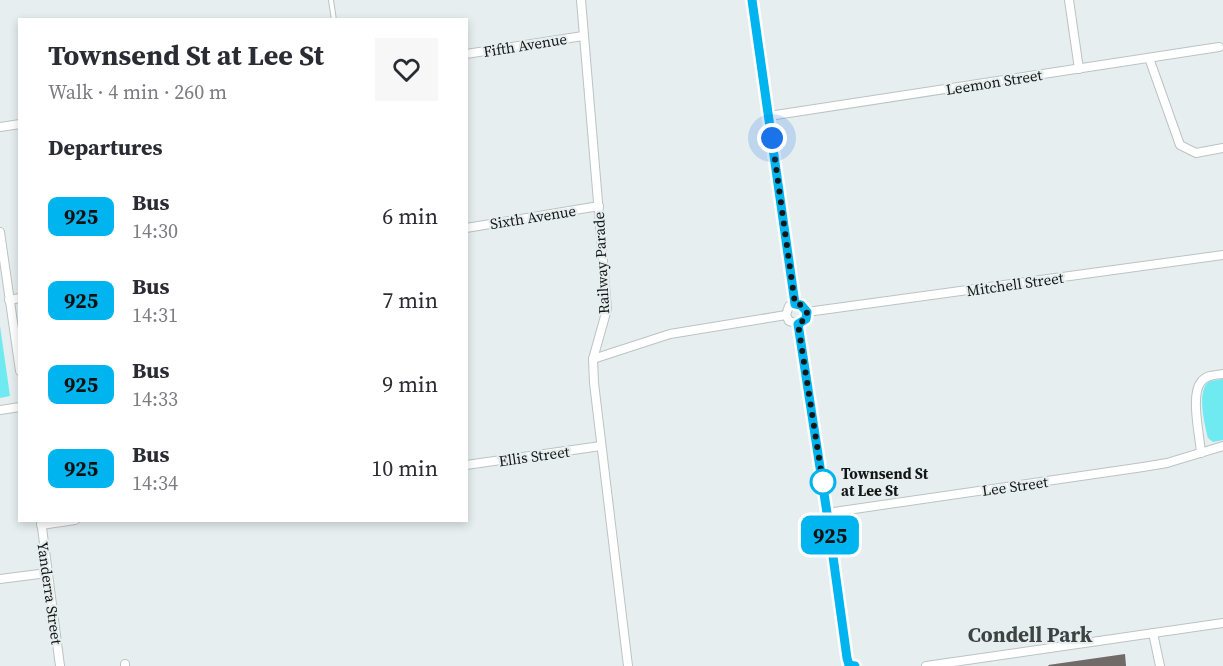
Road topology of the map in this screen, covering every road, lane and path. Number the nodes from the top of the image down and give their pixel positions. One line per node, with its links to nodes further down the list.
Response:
1 (331, 0): 5 (lane)
2 (580, 0): 6 (street, Railway Parade)
3 (752, 0): 11 (street)
4 (1069, 0): 10 (street)
5 (334, 18)
6 (584, 36): 8 (street, Fifth Avenue); 15 (street, Railway Parade)
7 (1219, 47): 9 (street, Leemon Street)
8 (468, 54)
9 (1149, 58): 10 (street, Leemon Street); 14 (street)
10 (1079, 69): 11 (street, Leemon Street)
11 (769, 116): 21 (street)
12 (18, 124): 13 (street)
13 (0, 127)
14 (1223, 148)
15 (599, 206): 16 (street, Sixth Avenue); 26 (street, Railway Parade)
16 (468, 228)
17 (0, 232): 20 (street)
18 (1223, 255): 22 (street, Mitchell Street)
19 (18, 298): 20 (street)
20 (9, 300): 25 (street)
21 (795, 304): 22 (street); 23 (street)
22 (807, 312): 24 (street)
23 (786, 315): 24 (street); 26 (street)
24 (798, 324): 34 (street)
25 (18, 358)
26 (593, 359): 31 (street, Railway Parade)
27 (1223, 374): 32 (street)
28 (18, 407): 29 (street)
29 (0, 410)
30 (1223, 446): 32 (street, Lee Street)
31 (601, 447): 33 (street, Ellis Street); 41 (street, Railway Parade)
32 (1202, 453): 34 (street, Lee Street)
33 (468, 465)
34 (827, 513): 42 (street)
35 (41, 523): 36 (street, Yanderra Street)
36 (47, 573): 37 (street); 40 (street, Yanderra Street)
37 (0, 579)
38 (1223, 623): 39 (street)
39 (1153, 633): 43 (street); 44 (street)
40 (60, 666)
41 (628, 666)
42 (850, 666)
43 (926, 666)
44 (1160, 666)

